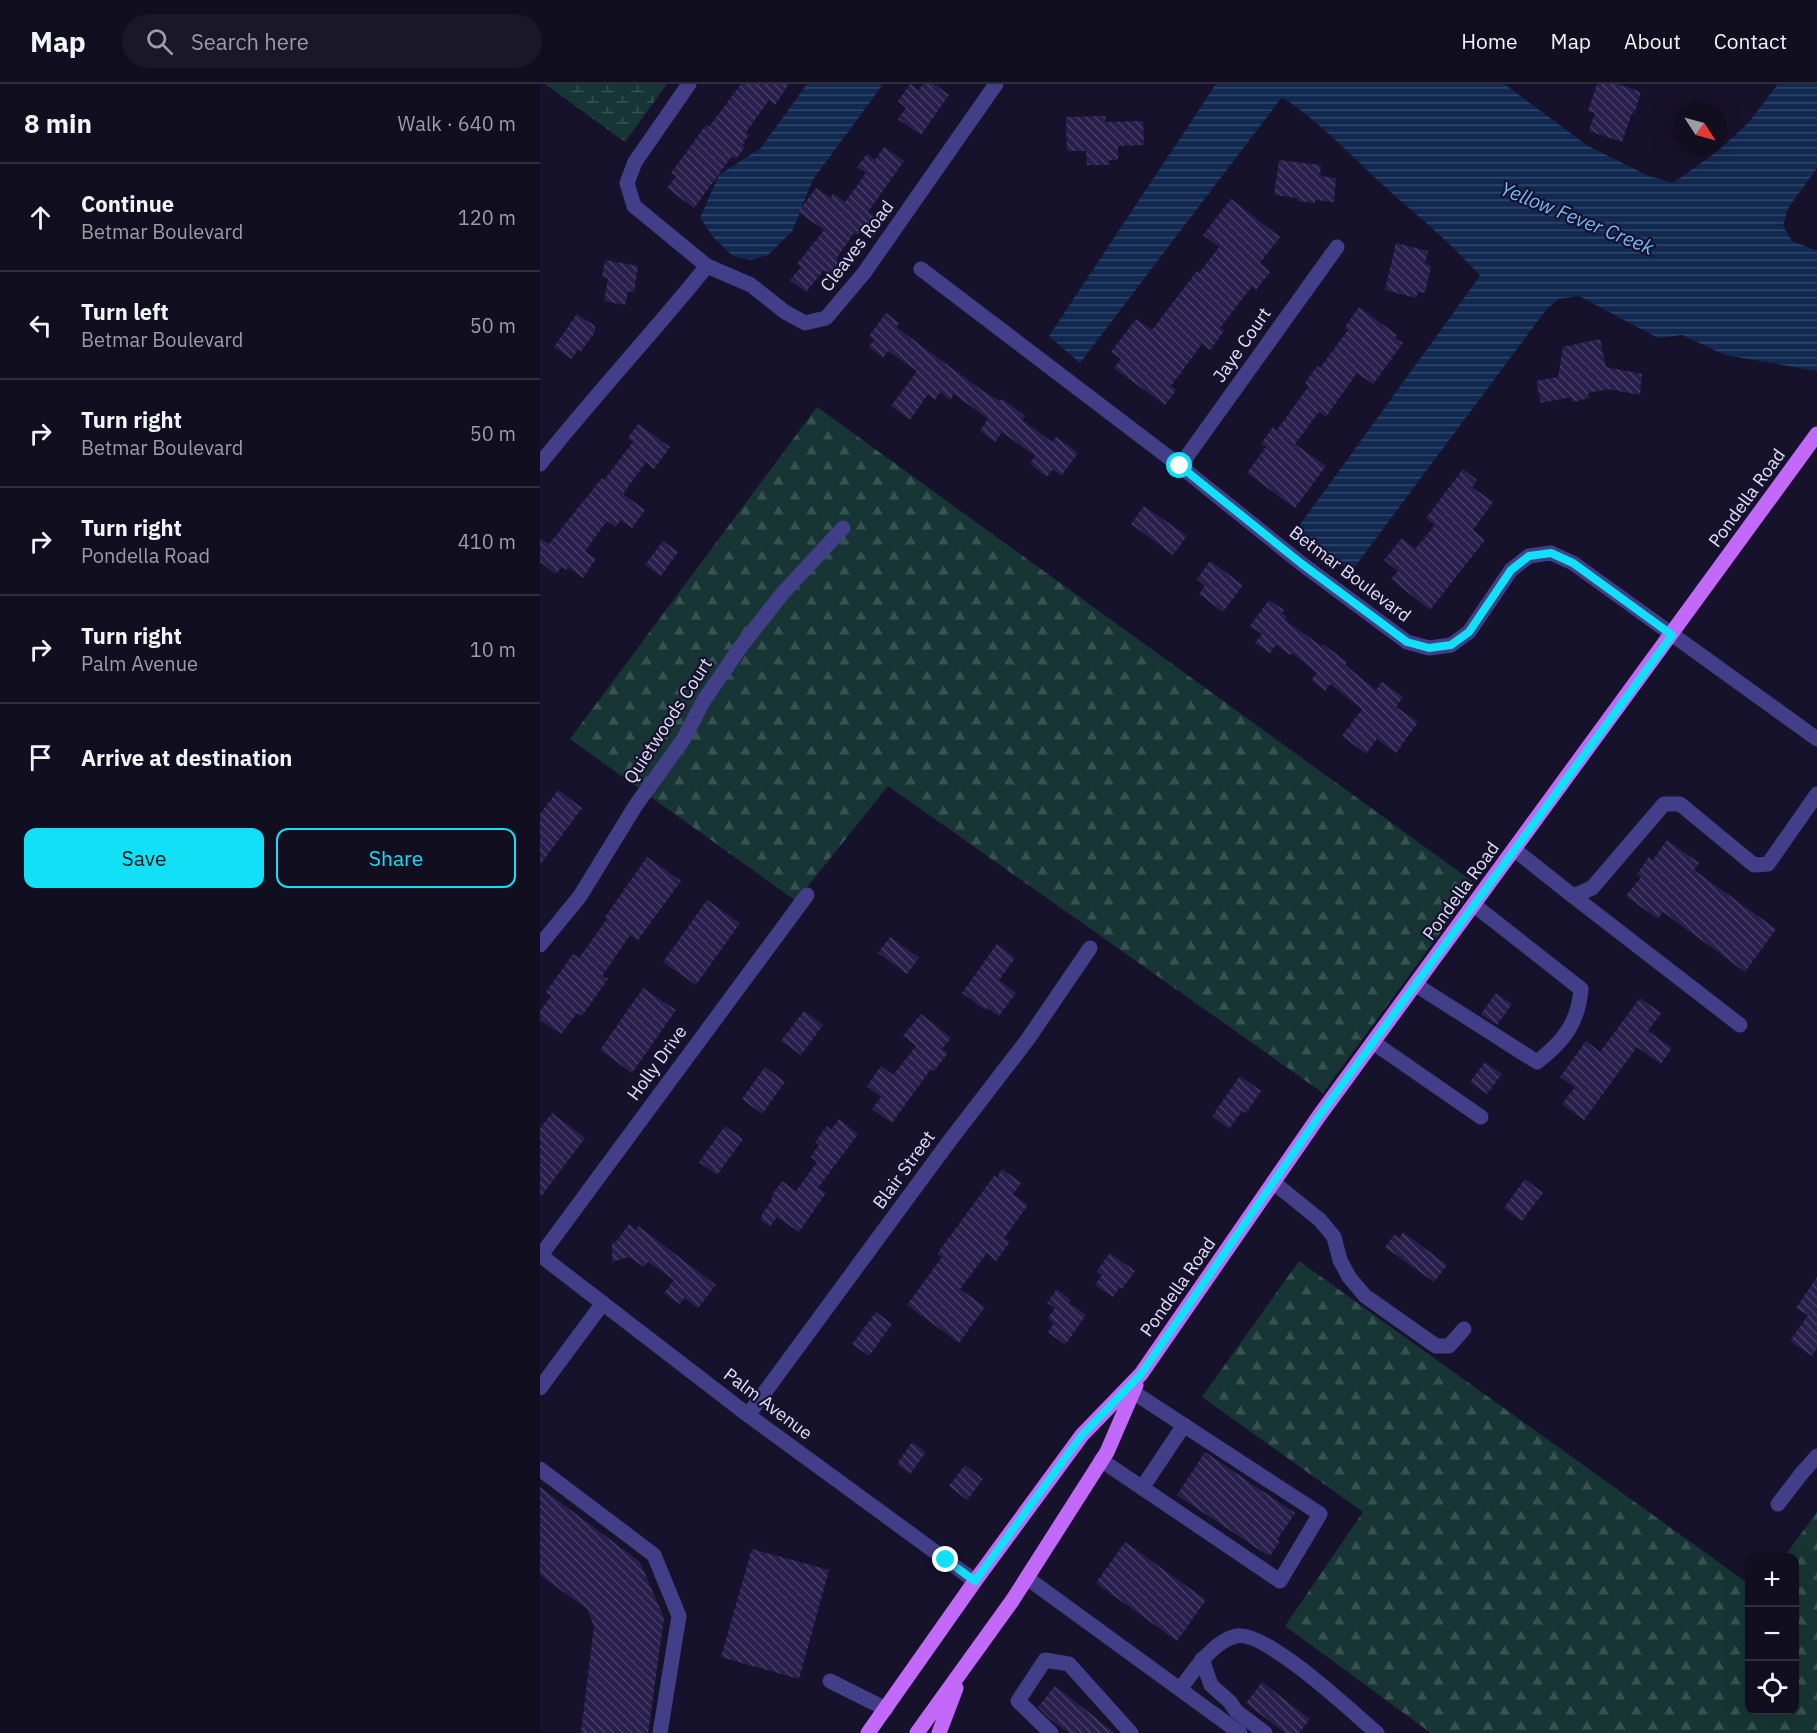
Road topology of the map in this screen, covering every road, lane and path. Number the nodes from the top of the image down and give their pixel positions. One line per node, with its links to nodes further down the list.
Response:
1 (689, 84): 4 (street, Cleaves Road)
2 (996, 84): 4 (street, Cleaves Road)
3 (1337, 247): 8 (street, Jaye Court)
4 (707, 266): 7 (street)
5 (921, 268): 8 (street, Betmar Boulevard)
6 (1817, 434): 10 (main road, Pondella Road)
7 (540, 464)
8 (1180, 466): 10 (street, Betmar Boulevard)
9 (843, 528): 17 (street, Quietwoods Court)
10 (1672, 635): 11 (street, Betmar Boulevard); 13 (main road, Pondella Road)
11 (1817, 739)
12 (1817, 794): 15 (street)
13 (1515, 850): 15 (street); 16 (main road, Pondella Road)
14 (807, 895): 24 (street, Holly Drive)
15 (1574, 896): 20 (street)
16 (1474, 905): 19 (main road, Pondella Road); 19 (street)
17 (540, 945)
18 (1090, 948): 30 (street, Blair Street)
19 (1416, 985): 21 (main road, Pondella Road)
20 (1740, 1025)
21 (1374, 1042): 22 (street); 23 (main road, Pondella Road)
22 (1481, 1117)
23 (1273, 1182): 26 (street); 27 (main road, Pondella Road)
24 (540, 1255): 25 (street, Palm Avenue)
25 (603, 1303): 28 (street); 30 (street, Palm Avenue)
26 (1464, 1329)
27 (1141, 1374): 29 (main road, Pondella Road); 38 (main road, Pondella Road)
28 (540, 1388)
29 (1133, 1392): 31 (street); 33 (main road, Pondella Road)
30 (748, 1415): 38 (street, Palm Avenue)
31 (1184, 1425): 35 (street); 35 (street)
32 (1817, 1456): 36 (street)
33 (1101, 1460): 35 (street); 37 (main road, Pondella Road)
34 (540, 1469): 44 (street)
35 (1142, 1488)
36 (1778, 1504)
37 (1027, 1578): 40 (main road, Pondella Road); 42 (street)
38 (975, 1581): 43 (main road, Pondella Road)
39 (1202, 1659): 42 (street); 51 (street); 52 (street)
40 (964, 1668): 46 (main road, Pondella Road); 47 (main road)
41 (830, 1681): 43 (street)
42 (1180, 1689): 50 (street)
43 (886, 1709): 45 (main road, Pondella Road)
44 (660, 1733)
45 (868, 1733)
46 (917, 1733)
47 (939, 1733)
48 (1051, 1733): 49 (street)
49 (1131, 1733)
50 (1240, 1733)
51 (1265, 1733)
52 (1377, 1733)

